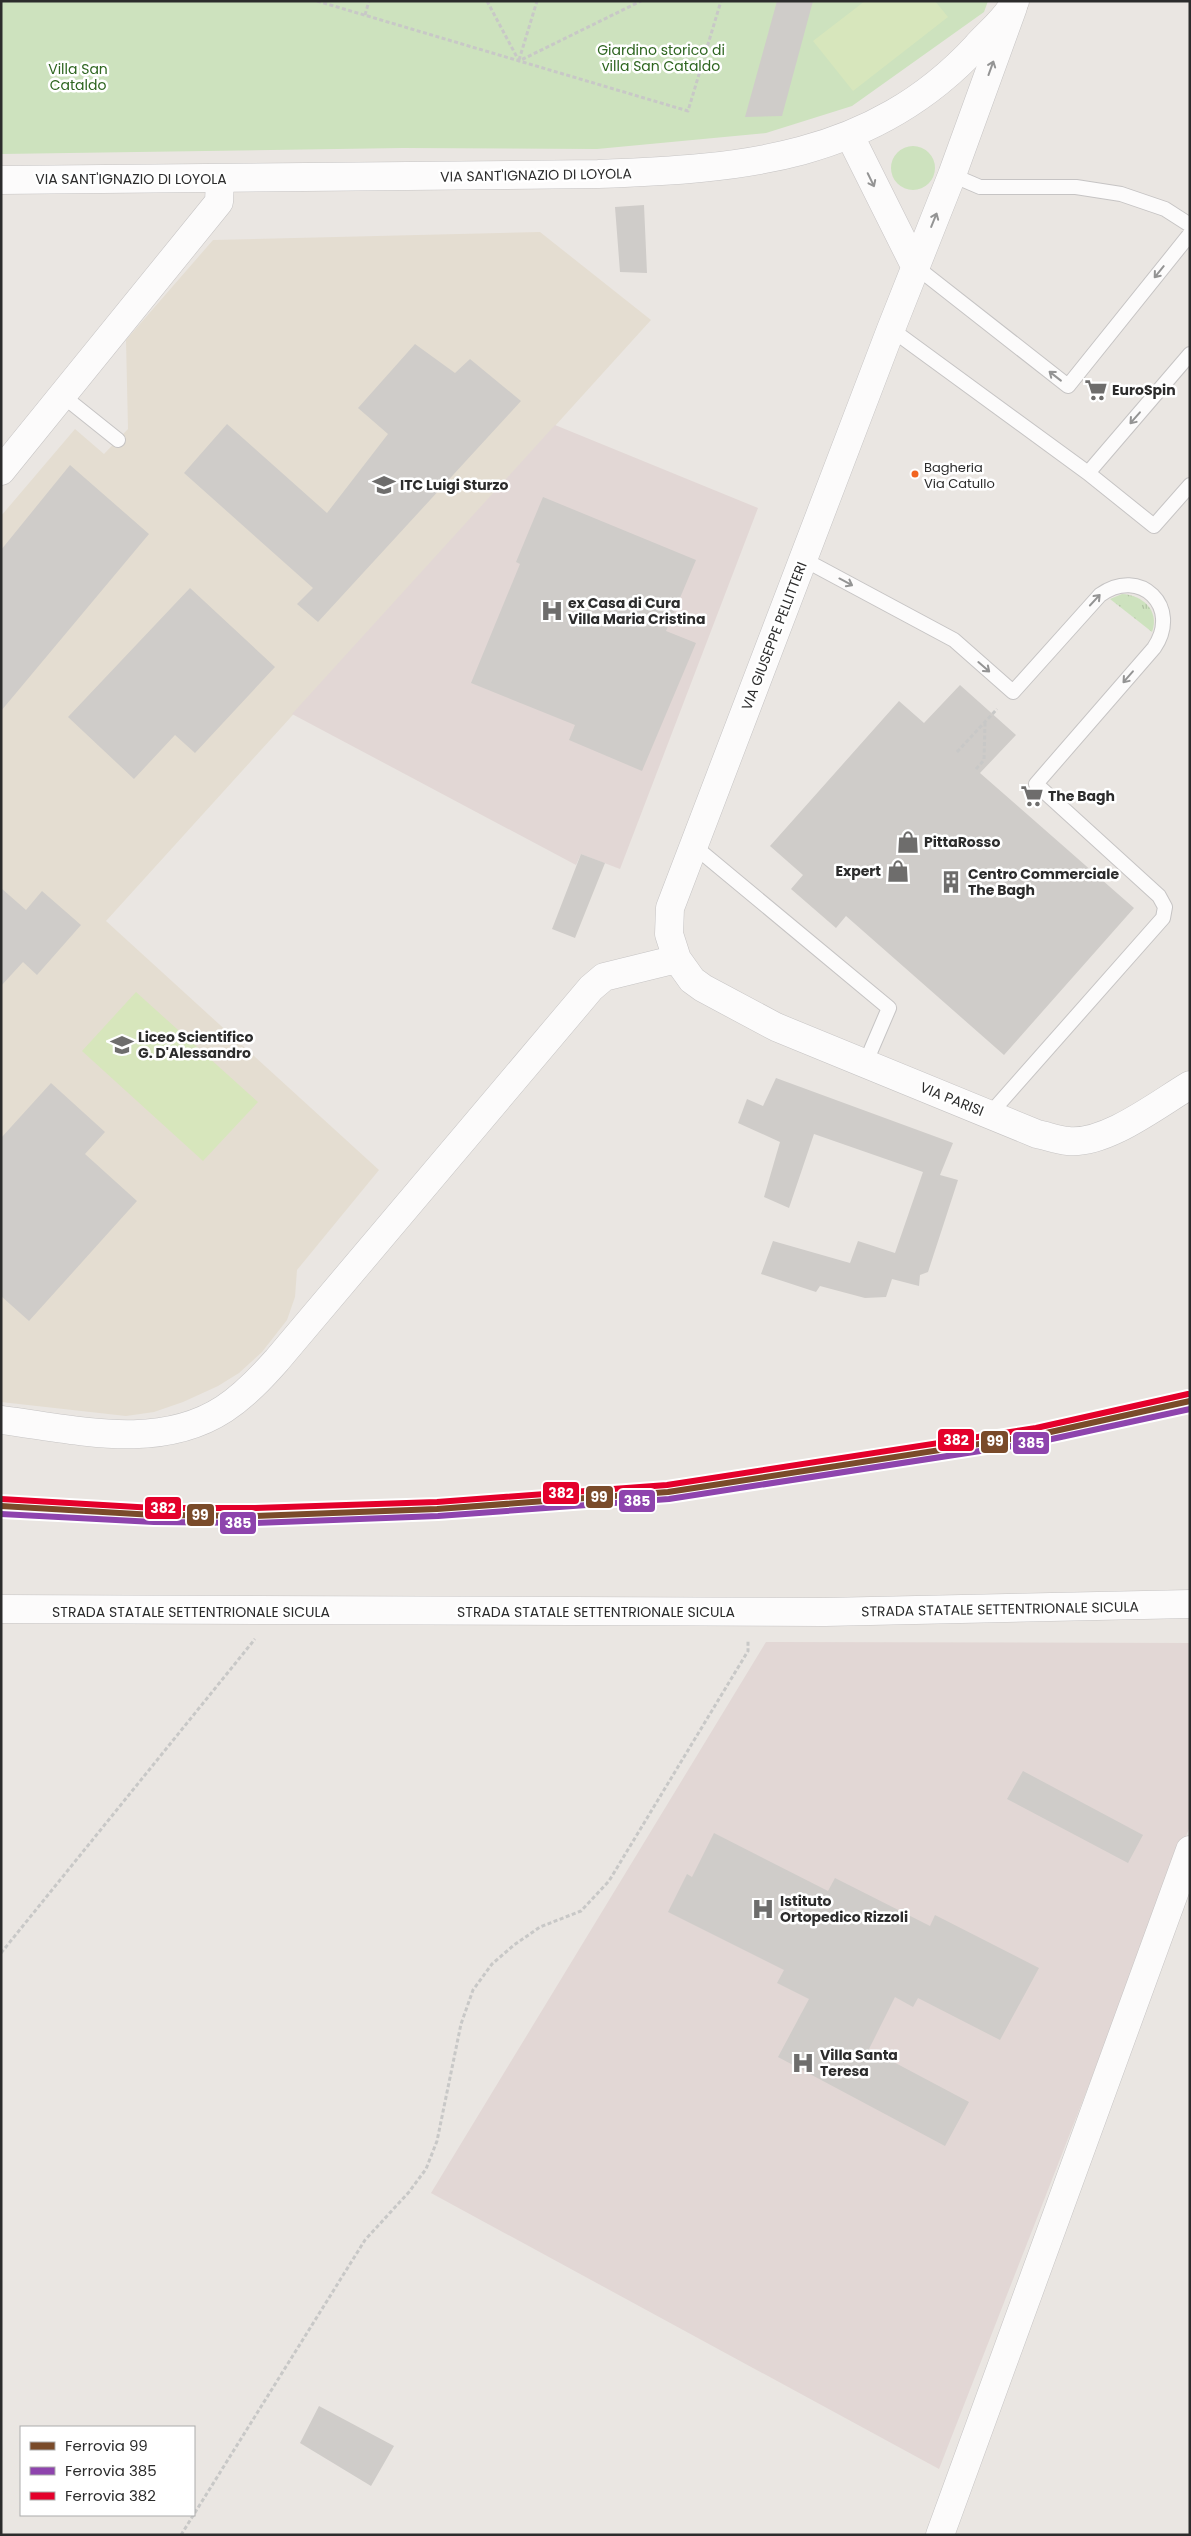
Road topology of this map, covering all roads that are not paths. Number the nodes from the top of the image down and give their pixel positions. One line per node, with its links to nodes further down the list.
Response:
1 (1014, 4): 2 (street, VIA SANT'IGNAZIO DI LOYOLA); 3 (street, VIA GIUSEPPE PELLITTERI, one-way to 1)
2 (850, 136): 4 (street, VIA SANT'IGNAZIO DI LOYOLA); 8 (street, one-way to 8)
3 (952, 175): 6 (lane); 8 (street, VIA GIUSEPPE PELLITTERI, one-way to 3)
4 (220, 179): 5 (street, VIA SANT'IGNAZIO DI LOYOLA); 11 (street)
5 (1, 180)
6 (1190, 225)
7 (1190, 234): 8 (lane, one-way to 8)
8 (915, 266): 9 (street, VIA GIUSEPPE PELLITTERI)
9 (891, 329): 14 (lane); 16 (street, VIA GIUSEPPE PELLITTERI)
10 (1190, 354): 14 (lane, one-way to 14)
11 (63, 396): 12 (lane); 13 (street)
12 (118, 440)
13 (1, 471)
14 (1088, 473): 15 (lane)
15 (1190, 485)
16 (803, 559): 17 (street, VIA GIUSEPPE PELLITTERI); 22 (lane, one-way to 22)
17 (694, 846): 18 (street, VIA GIUSEPPE PELLITTERI); 20 (lane)
18 (676, 958): 19 (street, VIA GIUSEPPE PELLITTERI); 23 (street)
19 (715, 996): 20 (street, VIA PARISI)
20 (865, 1064): 22 (street, VIA PARISI)
21 (1190, 1085): 22 (street, VIA PARISI)
22 (989, 1115)
23 (1, 1420)
24 (1190, 1604): 25 (street, STRADA STATALE SETTENTRIONALE SICULA)
25 (1, 1609)
26 (1190, 1850): 27 (street)
27 (940, 2535)

